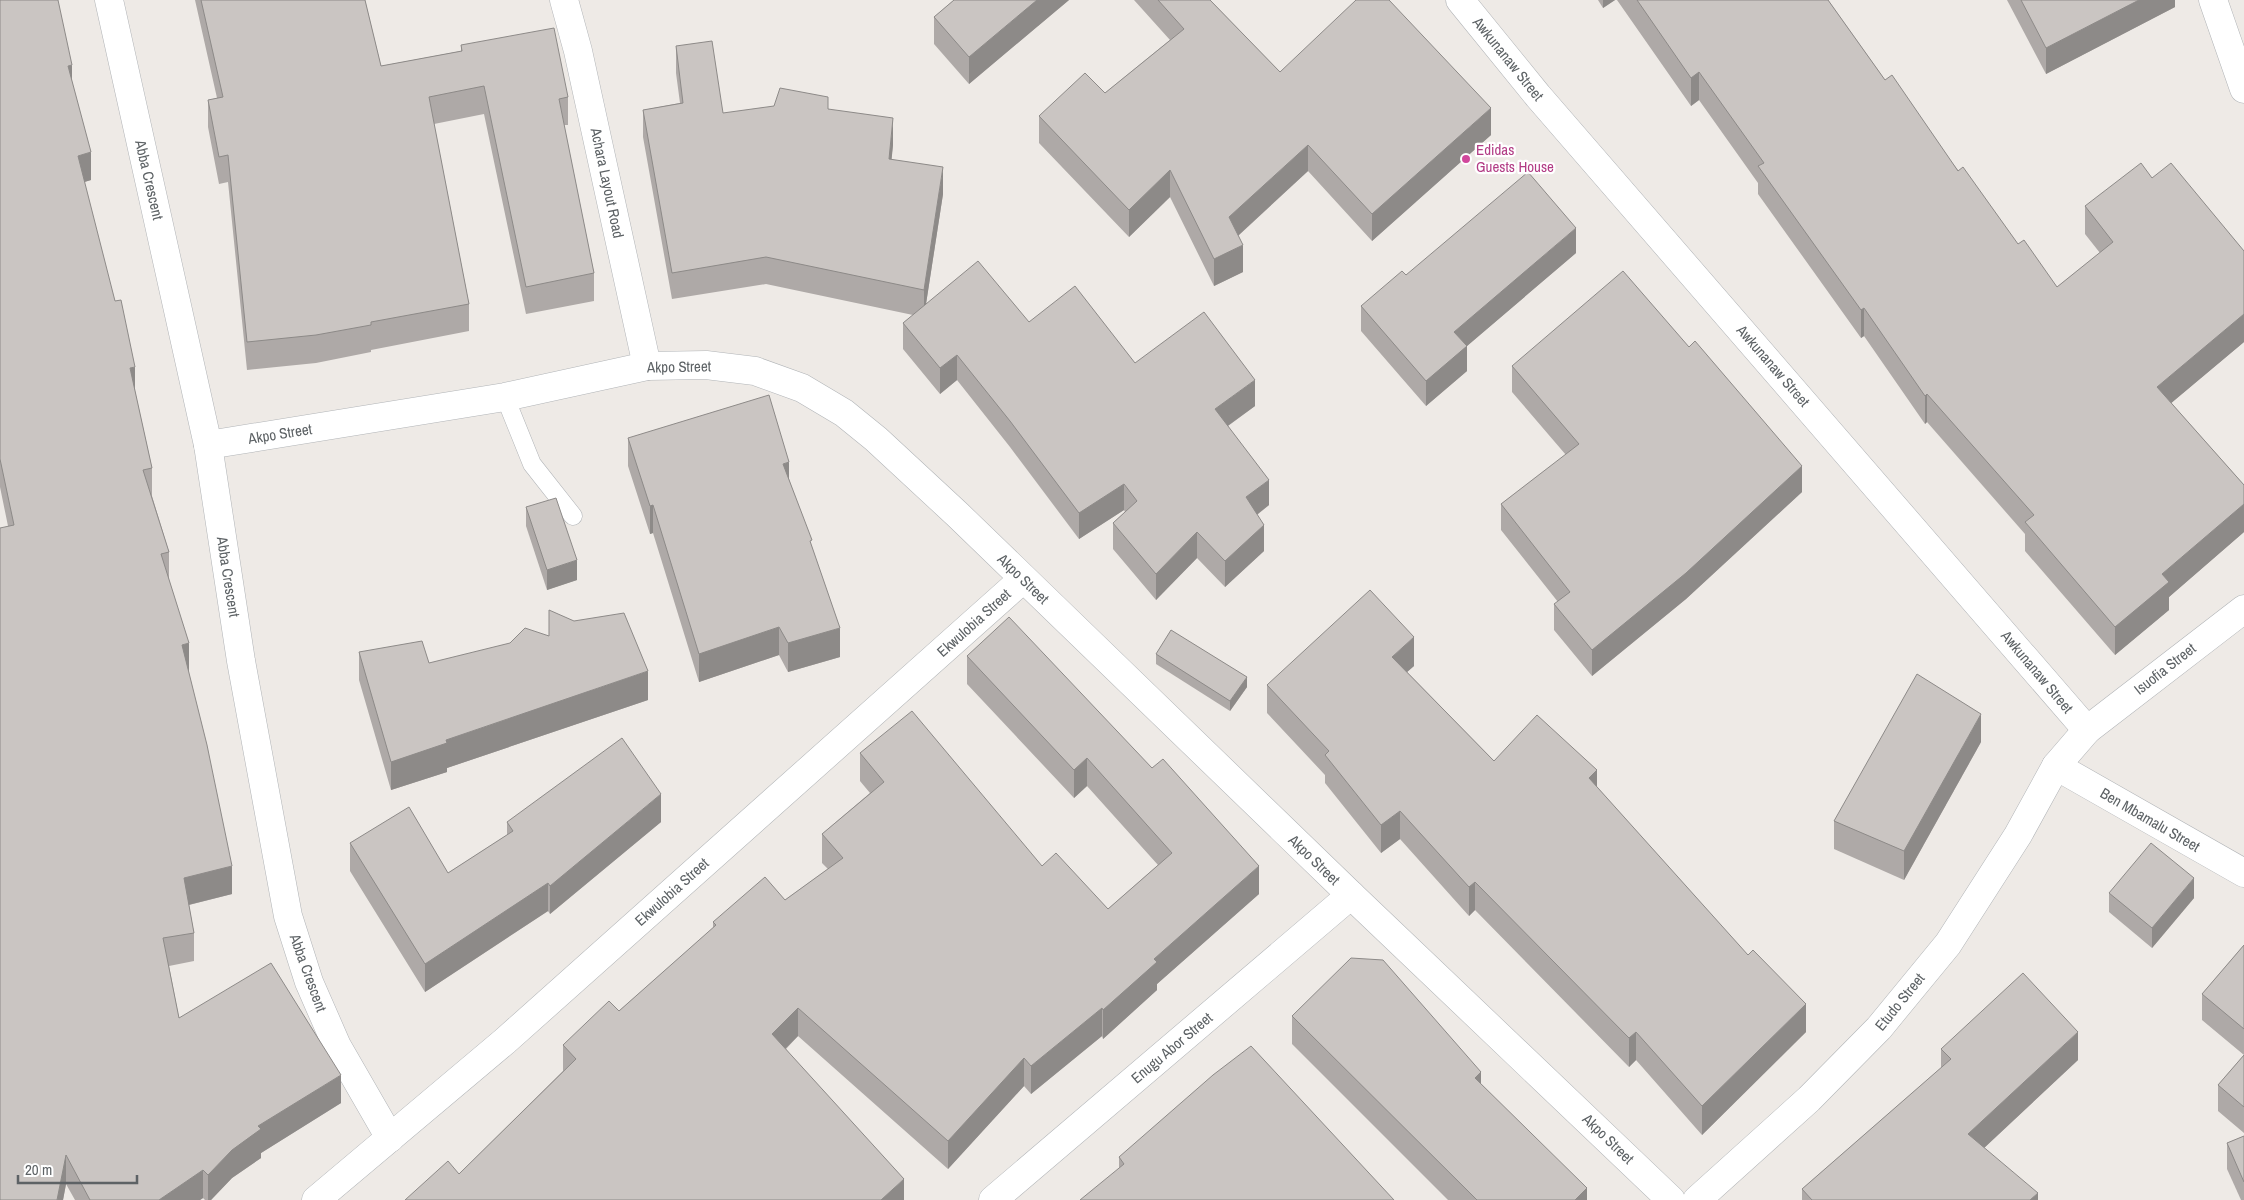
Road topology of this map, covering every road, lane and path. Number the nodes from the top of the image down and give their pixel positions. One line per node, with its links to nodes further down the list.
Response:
1 (109, 0): 8 (street, Abba Crescent)
2 (564, 0): 6 (street, Achara Layout Road)
3 (1460, 0): 12 (street, Awkunanaw Street)
4 (2213, 0): 5 (street)
5 (2244, 89)
6 (647, 366): 7 (street, Akpo Street); 10 (street, Akpo Street)
7 (505, 398): 8 (street, Akpo Street); 9 (lane)
8 (208, 445): 16 (street, Abba Crescent)
9 (573, 516)
10 (1023, 579): 15 (street, Akpo Street); 16 (street, Ekwulobia Street)
11 (2244, 609): 12 (street, Isuofia Street)
12 (2087, 730): 13 (street, Isuofia Street)
13 (2056, 766): 14 (street, Ben Mbamalu Street); 20 (street, Etudo Street)
14 (2244, 873)
15 (1351, 895): 18 (street, Enugu Abor Street); 19 (street, Akpo Street)
16 (390, 1138): 17 (street, Ekwulobia Street)
17 (316, 1200)
18 (993, 1200)
19 (1671, 1200)
20 (1697, 1200)

